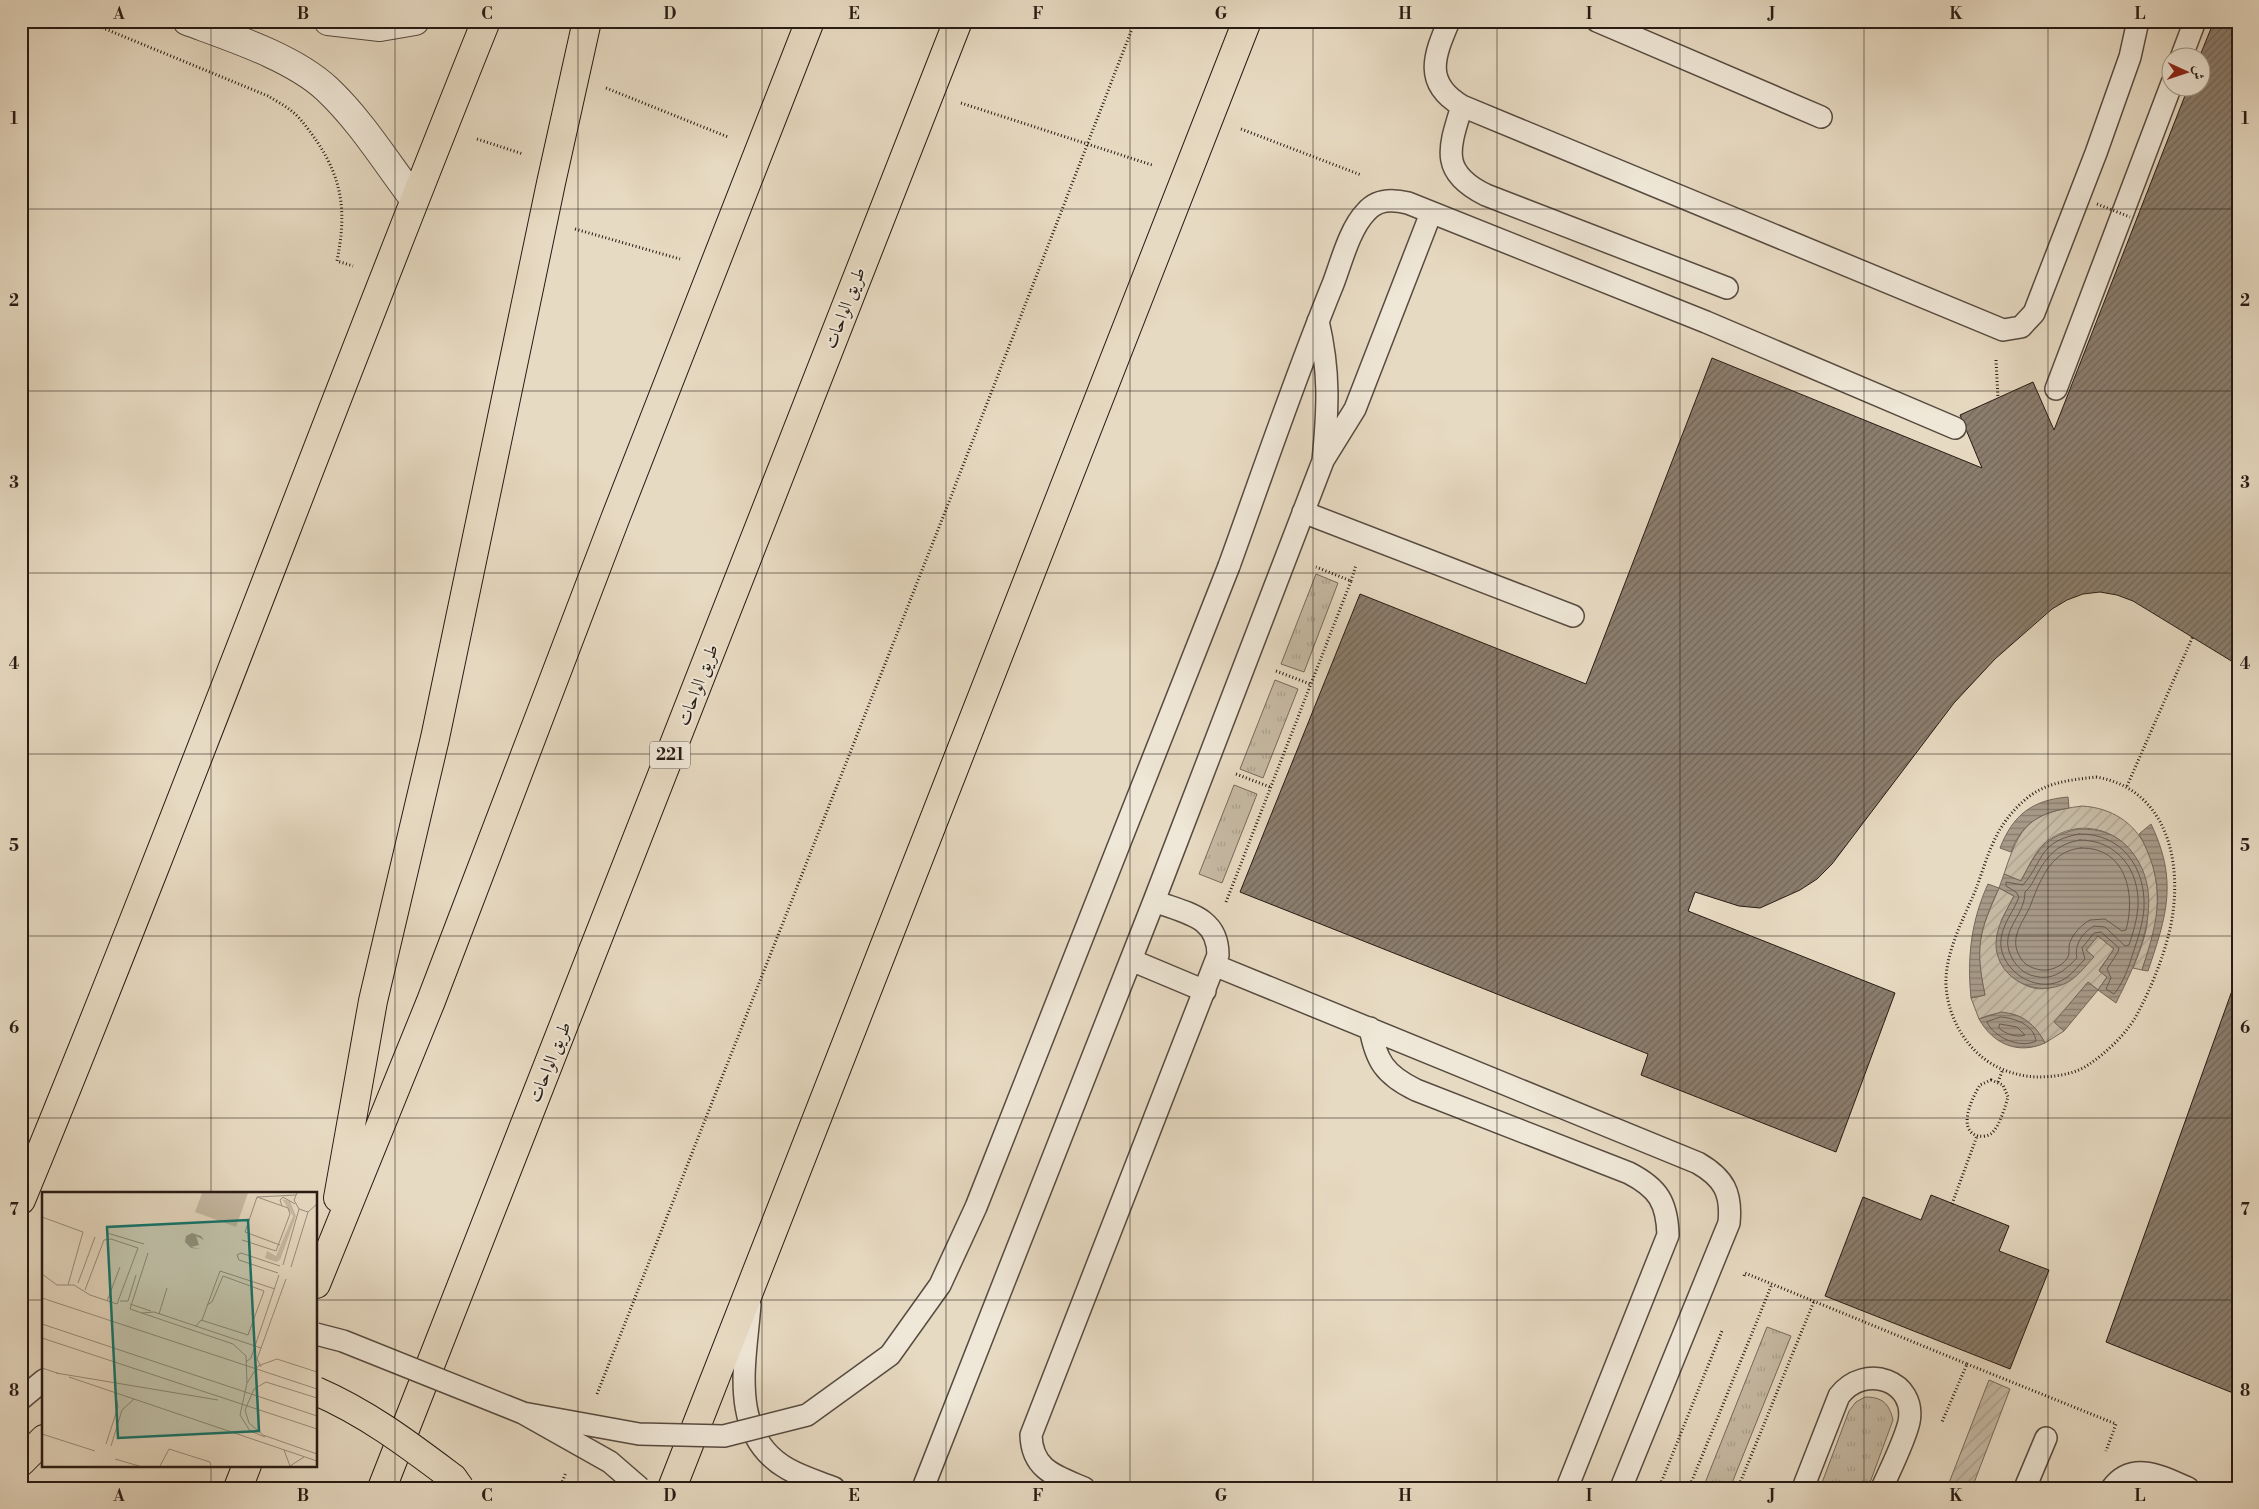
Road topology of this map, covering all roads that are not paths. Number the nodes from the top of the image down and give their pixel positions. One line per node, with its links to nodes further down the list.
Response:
1 (187, 21): 13 (street)
2 (328, 21): 3 (street)
3 (415, 21)
4 (486, 21): 18 (main road)
5 (587, 21): 33 (main road)
6 (810, 21): 33 (main road)
7 (958, 21): 46 (main road, طريق الواحات / 221)
8 (1247, 21): 35 (main road)
9 (1449, 21): 16 (lane)
10 (1597, 21): 17 (lane)
11 (2138, 21): 16 (lane)
12 (2195, 21): 14 (lane)
13 (237, 30): 18 (street)
14 (2185, 48)
15 (2166, 98): 22 (lane)
16 (1462, 106): 20 (lane)
17 (1821, 117)
18 (414, 199): 32 (main road)
19 (1431, 212): 21 (lane); 23 (lane); 24 (lane)
20 (1727, 288)
21 (1318, 321): 24 (lane); 40 (lane, bridge)
22 (2056, 389)
23 (1955, 428)
24 (1323, 461): 25 (lane)
25 (1303, 512): 26 (lane); 27 (lane)
26 (1573, 616)
27 (1154, 901): 28 (lane); 29 (lane)
28 (1131, 960): 30 (lane); 51 (lane)
29 (1214, 965): 30 (lane); 31 (lane)
30 (1204, 991): 52 (lane)
31 (1370, 1028): 53 (lane); 54 (lane)
32 (21, 1200)
33 (328, 1255): 34 (main road)
34 (318, 1279)
35 (751, 1288): 49 (main road); 50 (lane)
36 (318, 1335): 40 (lane, bridge)
37 (42, 1382): 39 (lane)
38 (318, 1392): 47 (main road, bridge)
39 (21, 1399)
40 (523, 1412): 48 (lane, bridge)
41 (2046, 1438): 57 (lane)
42 (42, 1441): 43 (main road)
43 (21, 1462)
44 (247, 1466): 45 (main road)
45 (238, 1488)
46 (382, 1488)
47 (460, 1488)
48 (640, 1488)
49 (672, 1488)
50 (834, 1488)
51 (923, 1488)
52 (1084, 1488)
53 (1567, 1488)
54 (1621, 1488)
55 (1803, 1488): 56 (lane)
56 (1882, 1488)
57 (2025, 1488)
58 (2112, 1488): 59 (lane)
59 (2188, 1488)

